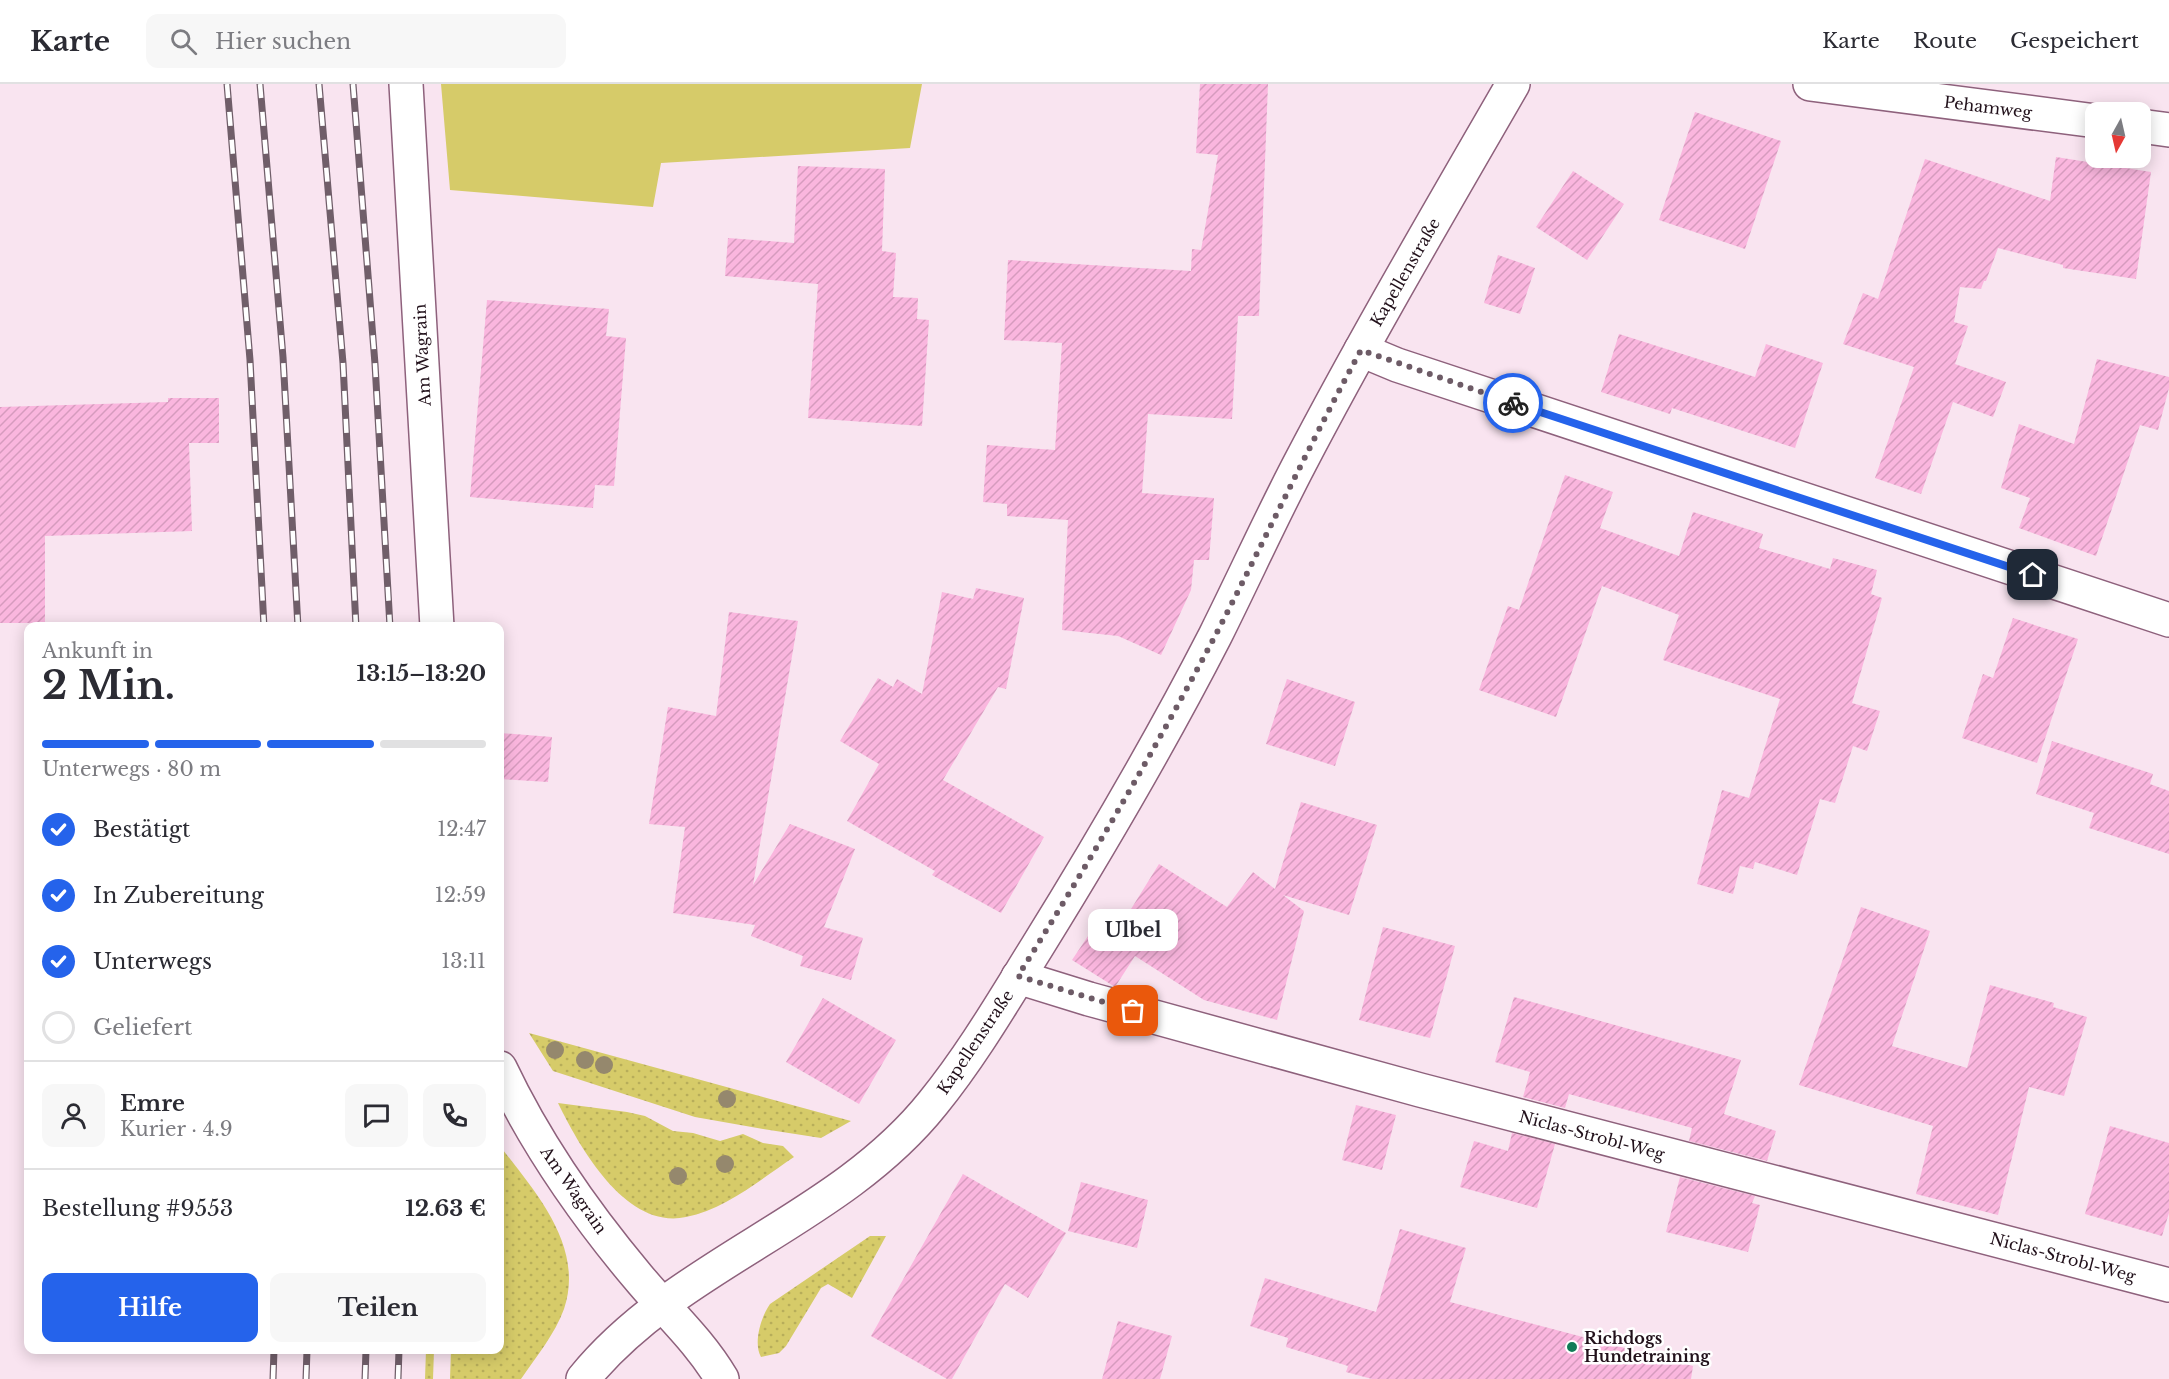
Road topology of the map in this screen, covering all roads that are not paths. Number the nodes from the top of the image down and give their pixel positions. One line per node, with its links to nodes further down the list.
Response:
1 (406, 84): 9 (street, Am Wagrain)
2 (1513, 84): 7 (street, Kapellenstraße)
3 (1810, 84): 4 (street, Pehamweg)
4 (2085, 120)
5 (2151, 128): 6 (street)
6 (2169, 130)
7 (1361, 350): 8 (street); 10 (street, Kapellenstraße)
8 (2169, 620)
9 (437, 622)
10 (1018, 976): 12 (street, Niclas-Strobl-Weg); 13 (street, Kapellenstraße)
11 (504, 1076): 13 (street, Am Wagrain)
12 (2169, 1285)
13 (662, 1303): 14 (street, Kapellenstraße); 15 (street, Am Wagrain)
14 (583, 1379)
15 (722, 1379)

